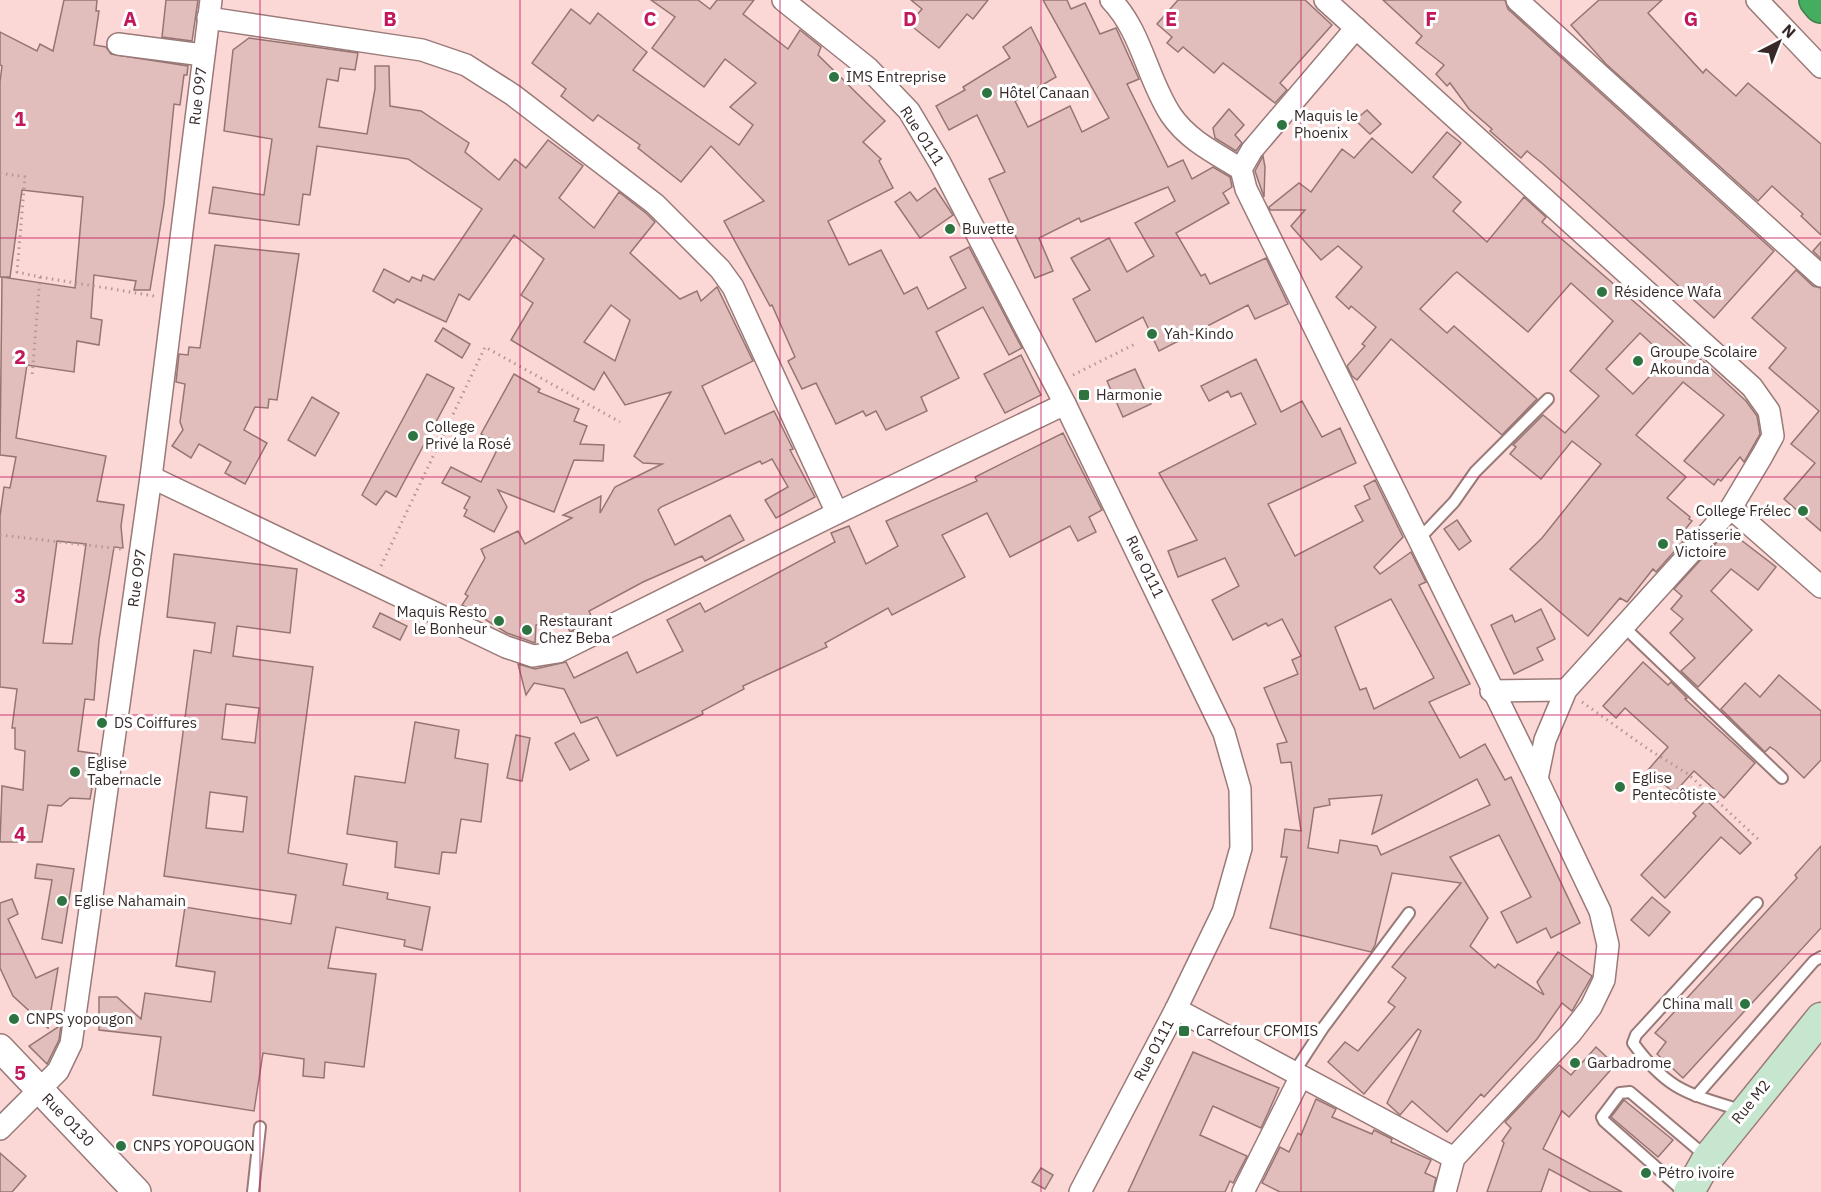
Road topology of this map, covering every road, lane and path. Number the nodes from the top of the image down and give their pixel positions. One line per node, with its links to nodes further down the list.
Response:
1 (783, 0): 20 (street, Rue O111)
2 (1111, 0): 13 (street)
3 (1325, 0): 9 (street)
4 (1517, 0): 15 (street)
5 (1757, 0): 12 (street)
6 (1816, 0): 7 (highway)
7 (1821, 6)
8 (209, 9): 11 (street, Rue O97); 26 (street)
9 (1356, 28): 13 (street); 25 (street)
10 (118, 44): 11 (street)
11 (203, 55): 17 (street, Rue O97)
12 (1821, 67)
13 (1241, 169): 28 (street)
14 (0, 173): 16 (path)
15 (1821, 276)
16 (40, 277): 17 (path); 19 (path)
17 (173, 299): 24 (street, Rue O97)
18 (1135, 344): 20 (path)
19 (32, 377)
20 (1055, 384): 22 (street, Rue O111)
21 (1548, 399): 28 (lane)
22 (1065, 404): 26 (street); 41 (street, Rue O111)
23 (620, 422): 30 (path)
24 (151, 477): 29 (street, Rue O97); 30 (street)
25 (1731, 508): 31 (street); 32 (street)
26 (837, 513): 30 (street)
27 (0, 535): 29 (path)
28 (1418, 541): 34 (street)
29 (140, 552): 45 (street, Rue O97)
30 (372, 584)
31 (1821, 586)
32 (1624, 627): 33 (street); 35 (lane)
33 (1566, 690): 34 (street); 36 (street); 37 (path)
34 (1491, 691): 36 (street)
35 (1782, 778)
36 (1537, 779): 50 (street)
37 (1758, 839)
38 (1758, 903): 46 (lane)
39 (1409, 913): 44 (lane)
40 (1821, 957): 46 (lane)
41 (1176, 1009): 44 (street); 55 (street, Rue O111)
42 (1821, 1018): 47 (main road, Rue M2)
43 (0, 1048): 45 (street, Rue O130)
44 (1296, 1076): 50 (street); 52 (street)
45 (39, 1089): 49 (street, Rue O97); 53 (street, Rue O130)
46 (1696, 1096): 47 (lane)
47 (1743, 1111): 51 (main road, Rue M2)
48 (260, 1126): 54 (lane)
49 (0, 1129)
50 (1454, 1158): 56 (street)
51 (1708, 1158): 57 (lane); 58 (main road, Rue M2)
52 (1251, 1189)
53 (137, 1192)
54 (253, 1192)
55 (1080, 1192)
56 (1445, 1192)
57 (1684, 1192)
58 (1689, 1192)

